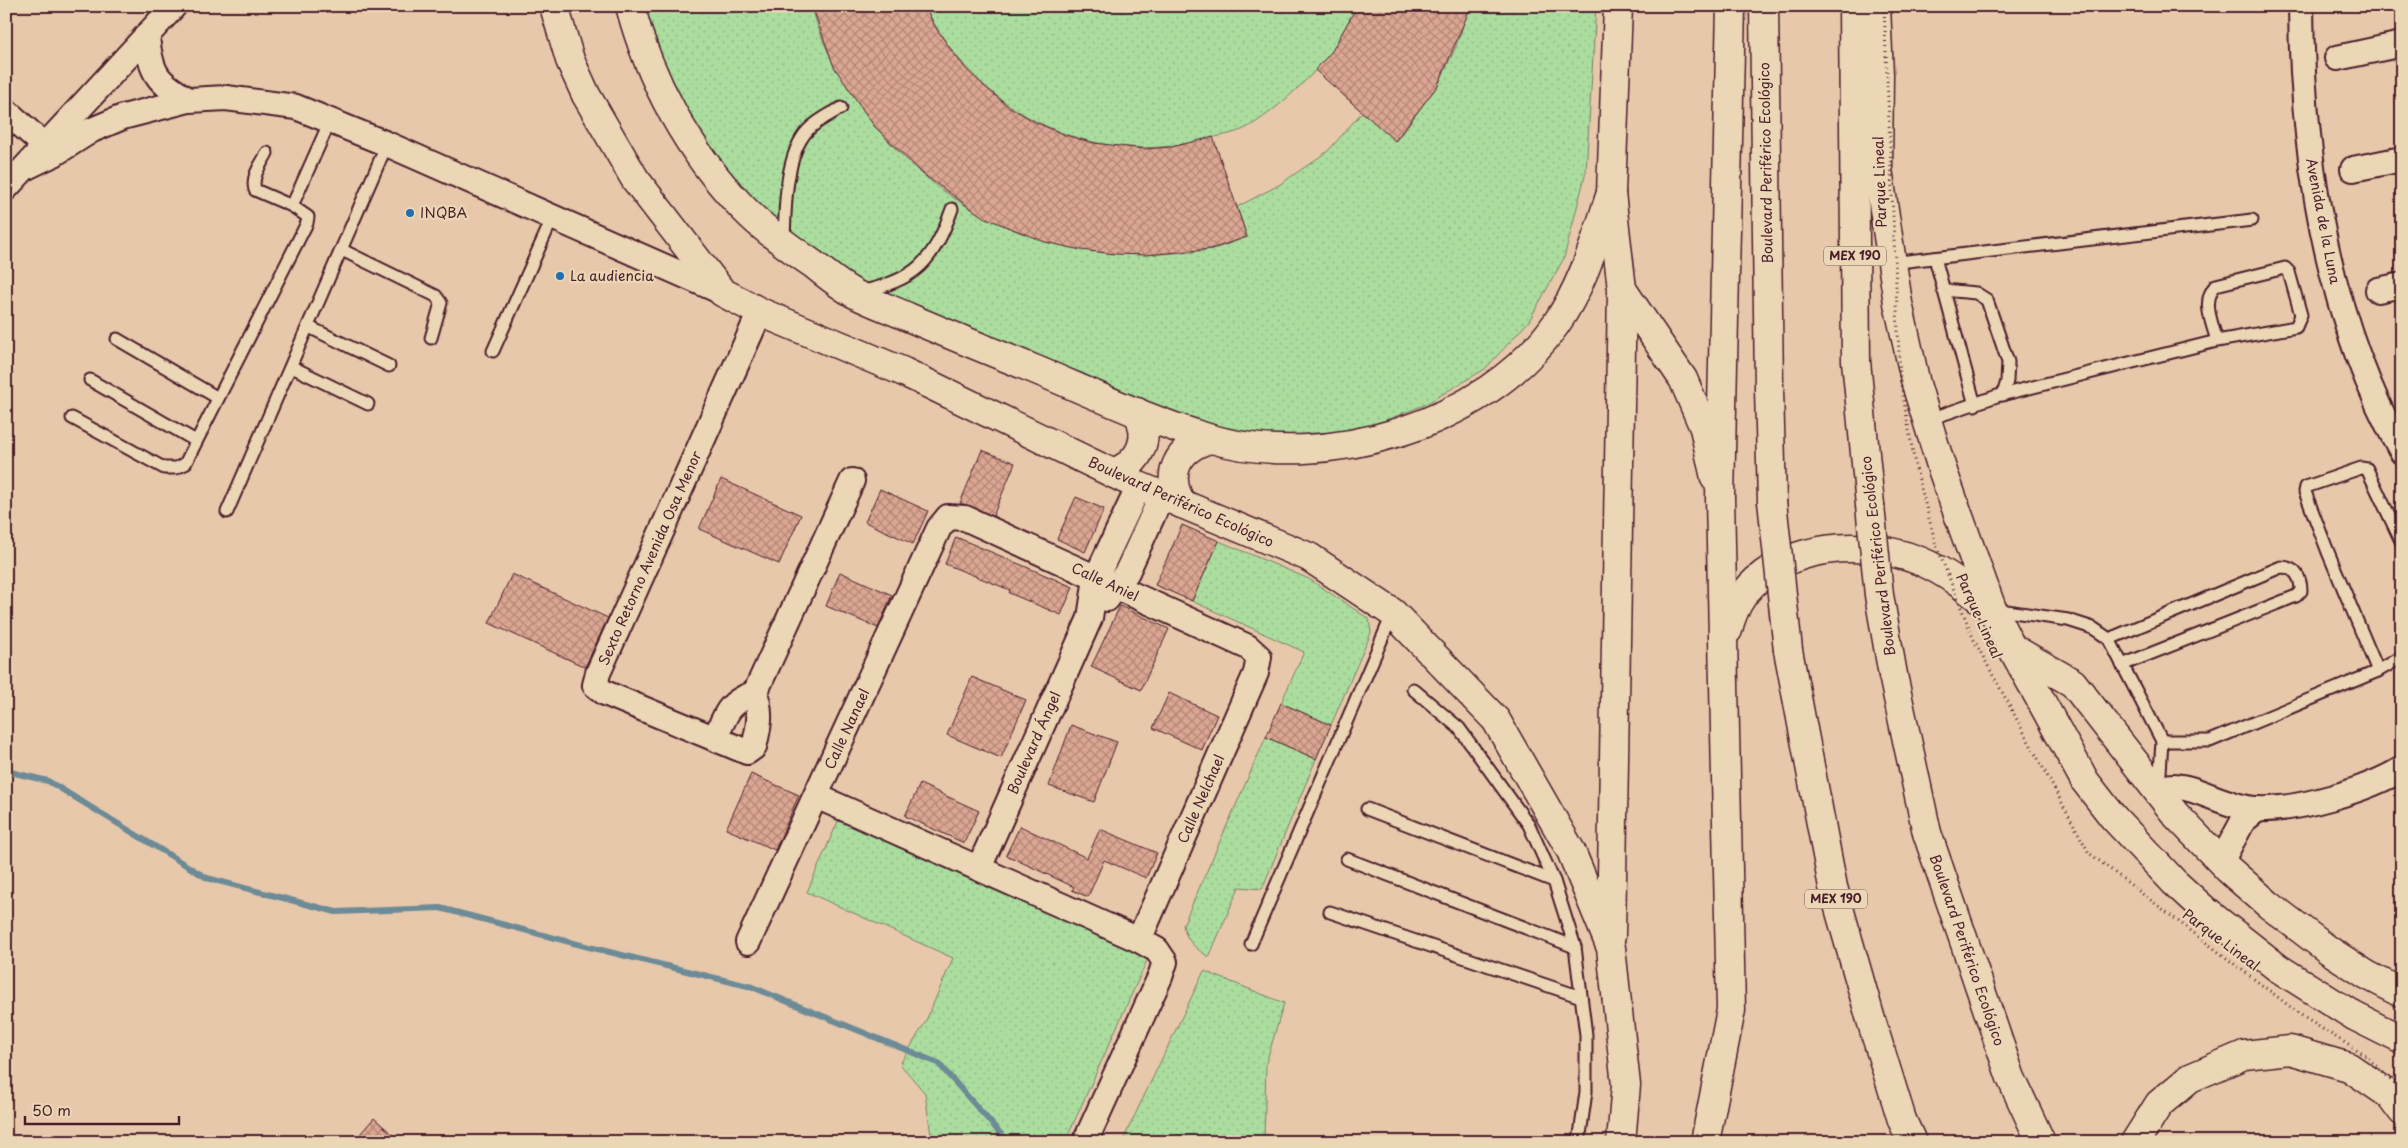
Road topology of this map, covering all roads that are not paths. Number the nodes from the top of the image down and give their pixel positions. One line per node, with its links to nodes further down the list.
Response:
1 (174, 6): 10 (street)
2 (554, 6): 36 (main road, Boulevard Periférico Ecológico)
3 (630, 6): 28 (main road)
4 (1618, 6): 23 (main road)
5 (1730, 6): 60 (main road)
6 (1764, 6): 101 (main road, Boulevard Periférico Ecológico / MEX 190, bridge)
7 (1853, 6): 102 (main road, Boulevard Periférico Ecológico / MEX 190, bridge)
8 (1876, 6): 31 (main road)
9 (2301, 6): 56 (street, Avenida de la Luna)
10 (147, 37): 13 (street); 18 (street)
11 (2402, 44): 12 (street)
12 (2337, 58)
13 (189, 100): 16 (street); 18 (street)
14 (841, 108): 28 (lane)
15 (6, 111): 18 (street)
16 (330, 121): 17 (street); 24 (lane)
17 (388, 144): 26 (street); 29 (lane)
18 (50, 150): 22 (street)
19 (267, 153): 24 (lane)
20 (2402, 159): 21 (street)
21 (2353, 169)
22 (6, 188)
23 (1611, 193): 33 (main road); 54 (main road)
24 (292, 206): 48 (lane)
25 (952, 209): 37 (lane)
26 (553, 217): 36 (street); 43 (lane)
27 (2252, 220): 30 (lane)
28 (784, 243): 37 (main road)
29 (342, 250): 39 (lane); 40 (lane)
30 (1935, 258): 31 (lane); 34 (lane)
31 (1891, 263): 53 (main road)
32 (2402, 285): 35 (street)
33 (1622, 289): 60 (main road); 92 (main road)
34 (1943, 290): 47 (lane); 50 (lane)
35 (2378, 290)
36 (722, 292): 38 (main road, Boulevard Periférico Ecológico)
37 (854, 293): 51 (main road)
38 (760, 312): 57 (main road, Boulevard Periférico Ecológico); 76 (street, Sexto Retorno Avenida Osa Menor)
39 (309, 327): 44 (lane); 45 (lane)
40 (431, 338)
41 (117, 339): 48 (lane)
42 (2217, 341): 42 (lane); 47 (lane)
43 (493, 351)
44 (388, 366)
45 (292, 367): 49 (lane); 61 (lane)
46 (90, 380): 55 (lane)
47 (2003, 394): 50 (lane)
48 (218, 398): 55 (lane)
49 (368, 404)
50 (1975, 405): 53 (lane)
51 (1137, 412): 54 (main road); 57 (main road)
52 (72, 418): 55 (lane)
53 (1927, 420): 65 (main road)
54 (1210, 439): 59 (main road)
55 (196, 441)
56 (2402, 452)
57 (1112, 473): 59 (main road, Boulevard Periférico Ecológico)
58 (852, 480): 75 (street)
59 (1161, 495): 64 (street, Boulevard Ángel); 66 (main road, Boulevard Periférico Ecológico)
60 (1720, 497): 68 (main road)
61 (227, 512)
62 (948, 517): 64 (street, Calle Aniel); 80 (street, Calle Nanael)
63 (2402, 543): 73 (lane)
64 (1106, 583): 70 (street, Calle Aniel); 85 (street, Boulevard Ángel)
65 (1992, 609): 67 (lane); 68 (main road); 69 (main road)
66 (1393, 613): 90 (lane); 92 (main road, Boulevard Periférico Ecológico)
67 (2109, 639): 72 (lane); 72 (lane)
68 (1724, 646): 100 (main road)
69 (2012, 648): 79 (main road); 95 (main road)
70 (1259, 657): 88 (street, Calle Nelchael)
71 (2402, 657): 73 (lane)
72 (2122, 664): 77 (lane)
73 (2378, 671): 77 (lane)
74 (1413, 689): 86 (lane)
75 (755, 693): 76 (street); 76 (street, Sexto Retorno Avenida Osa Menor)
76 (714, 739)
77 (2162, 742): 79 (lane)
78 (2402, 768): 82 (street)
79 (2158, 793): 82 (street); 84 (main road)
80 (816, 796): 85 (street); 89 (street, Calle Nanael)
81 (1367, 809): 86 (lane)
82 (2258, 809): 84 (street)
83 (1347, 859): 91 (lane)
84 (2221, 862): 93 (main road)
85 (979, 868): 88 (street)
86 (1554, 881): 91 (lane)
87 (1330, 912): 94 (lane)
88 (1139, 940): 97 (street)
89 (748, 942)
90 (1251, 944)
91 (1575, 947): 94 (lane)
92 (1611, 948): 99 (main road, Boulevard Periférico Ecológico)
93 (2402, 993)
94 (1581, 997): 98 (lane)
95 (2402, 1040)
96 (2402, 1112): 103 (main road)
97 (1085, 1142)
98 (1579, 1142)
99 (1621, 1142)
100 (1705, 1142)
101 (1912, 1142)
102 (2041, 1142)
103 (2135, 1142)

